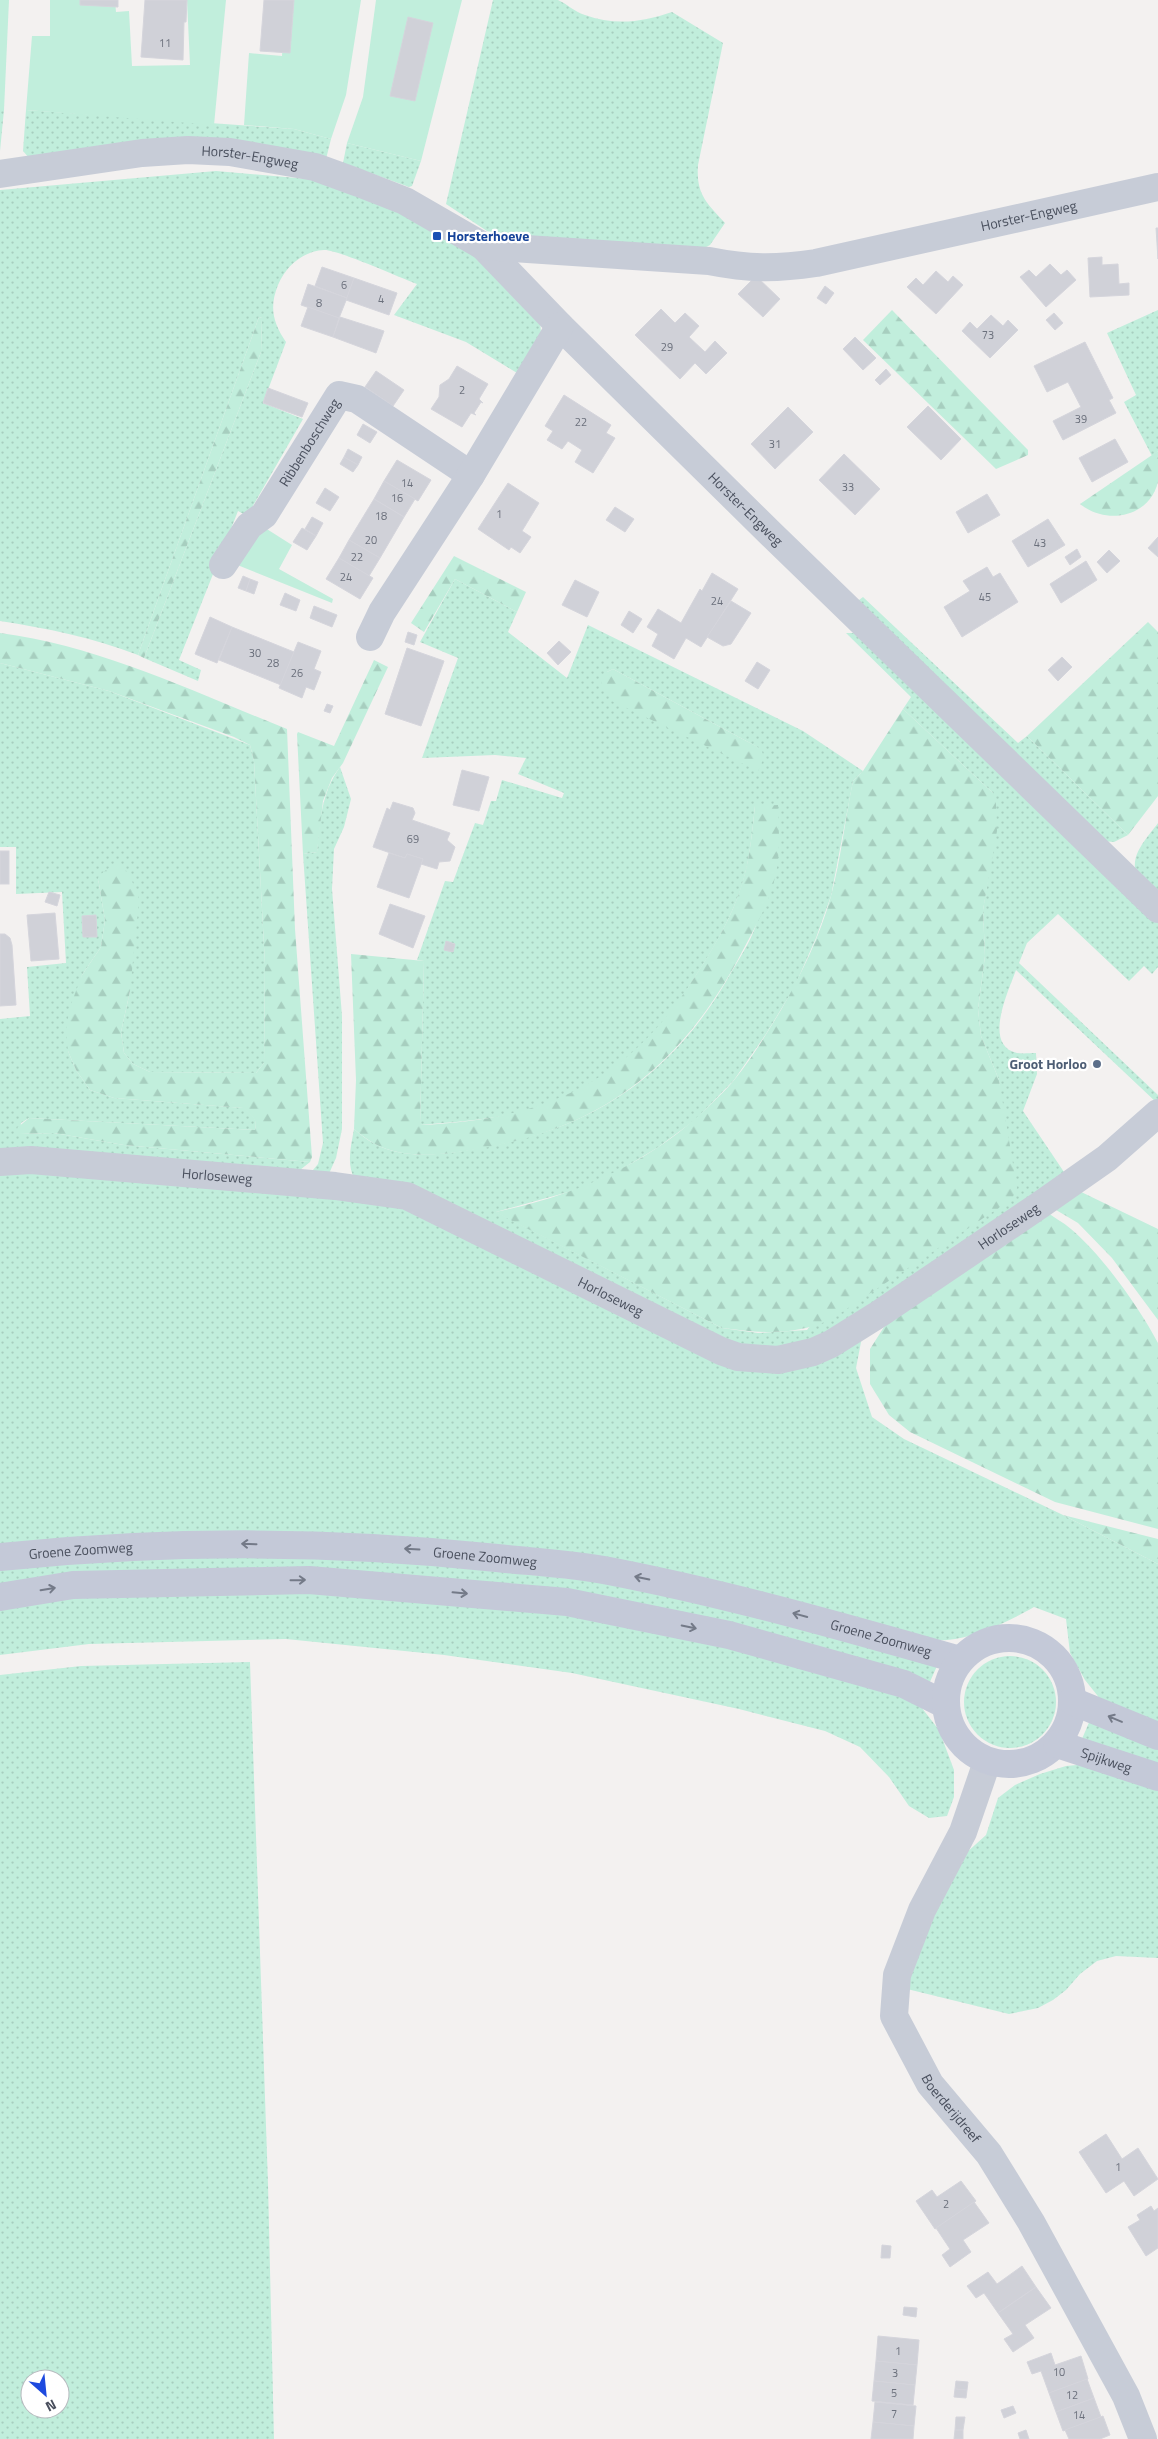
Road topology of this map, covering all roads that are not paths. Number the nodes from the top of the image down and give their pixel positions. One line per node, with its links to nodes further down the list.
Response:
1 (0, 174): 3 (street, Horster-Engweg)
2 (1158, 187): 3 (street, Horster-Engweg)
3 (484, 246): 4 (street, Horster-Engweg)
4 (560, 326): 5 (street); 8 (street, Horster-Engweg)
5 (471, 475): 6 (street, Ribbenboschweg); 7 (street)
6 (223, 565)
7 (370, 637)
8 (1158, 909)
9 (1158, 1113): 10 (street, Horloseweg)
10 (0, 1162)
11 (0, 1557): 13 (main road, Groene Zoomweg, one-way to 11)
12 (0, 1597): 15 (main road, one-way to 15)
13 (960, 1660): 14 (main road); 15 (main road)
14 (1072, 1701): 16 (main road, one-way to 14); 17 (main road)
15 (944, 1704): 18 (main road)
16 (1158, 1736)
17 (1056, 1744): 18 (main road); 19 (main road, Spijkweg)
18 (987, 1762): 20 (street, Boerderijdreef)
19 (1158, 1777)
20 (1142, 2439)

